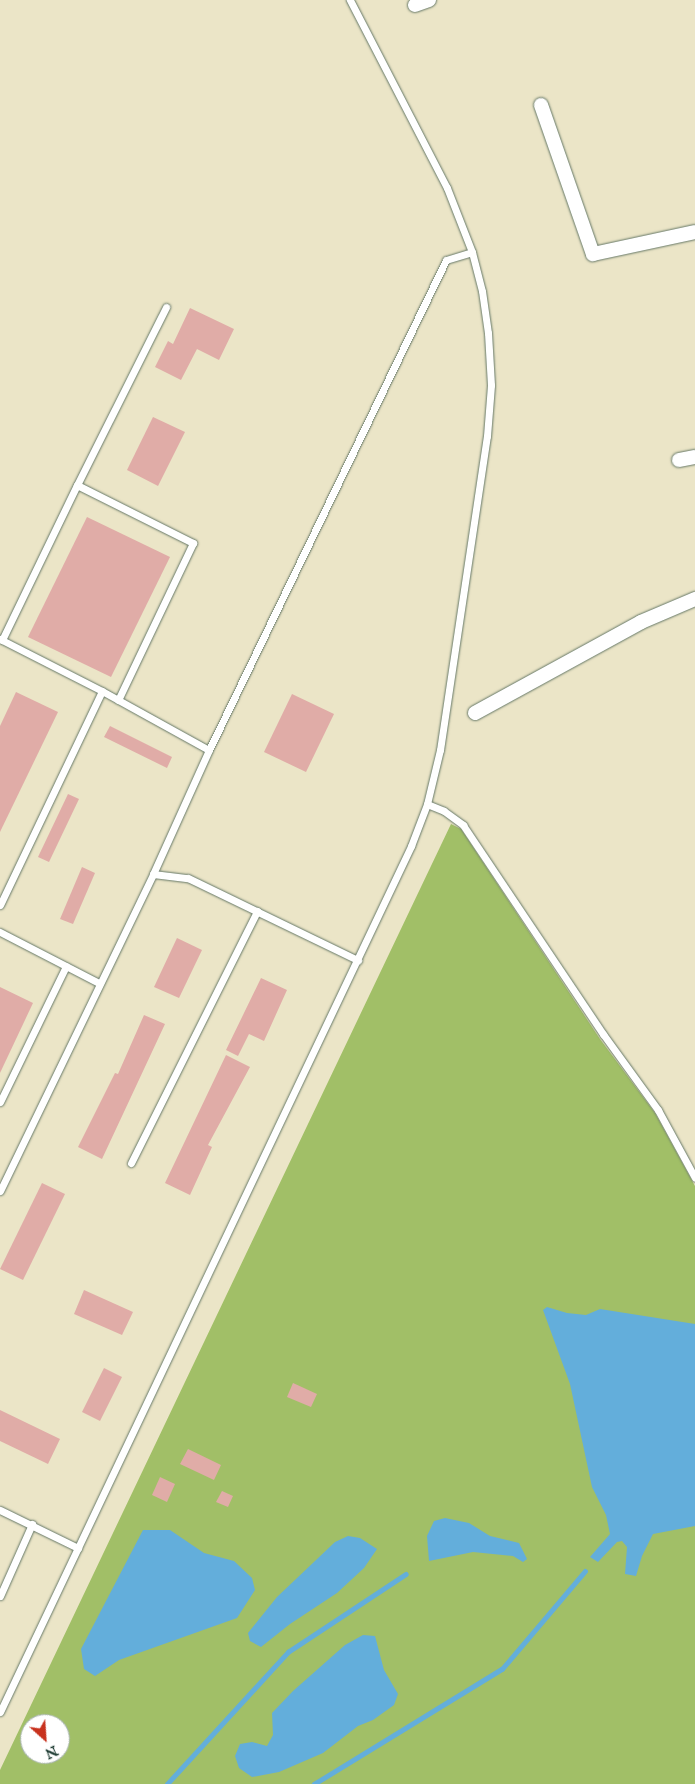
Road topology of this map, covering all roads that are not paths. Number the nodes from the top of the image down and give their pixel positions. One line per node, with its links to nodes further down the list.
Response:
1 (350, 0): 6 (lane)
2 (429, 0): 3 (street)
3 (415, 5)
4 (541, 105): 5 (street)
5 (695, 232)
6 (472, 252): 16 (lane); 17 (lane)
7 (166, 307): 10 (lane)
8 (695, 457): 9 (street)
9 (679, 460)
10 (76, 485): 12 (lane); 14 (lane)
11 (695, 599): 15 (street)
12 (1, 640): 13 (lane)
13 (102, 691): 14 (lane); 19 (lane)
14 (118, 700): 16 (lane)
15 (475, 713)
16 (209, 750): 18 (lane)
17 (427, 804): 22 (lane); 27 (lane)
18 (153, 874): 20 (lane); 24 (lane)
19 (0, 905)
20 (257, 911): 22 (lane); 26 (lane)
21 (0, 932): 23 (lane)
22 (358, 960): 31 (lane)
23 (66, 966): 24 (lane); 25 (lane)
24 (99, 983): 28 (lane)
25 (0, 1102)
26 (131, 1163)
27 (695, 1178)
28 (0, 1191)
29 (0, 1510): 30 (lane)
30 (32, 1524): 31 (lane); 32 (lane)
31 (78, 1548): 33 (lane)
32 (0, 1596)
33 (0, 1711)

